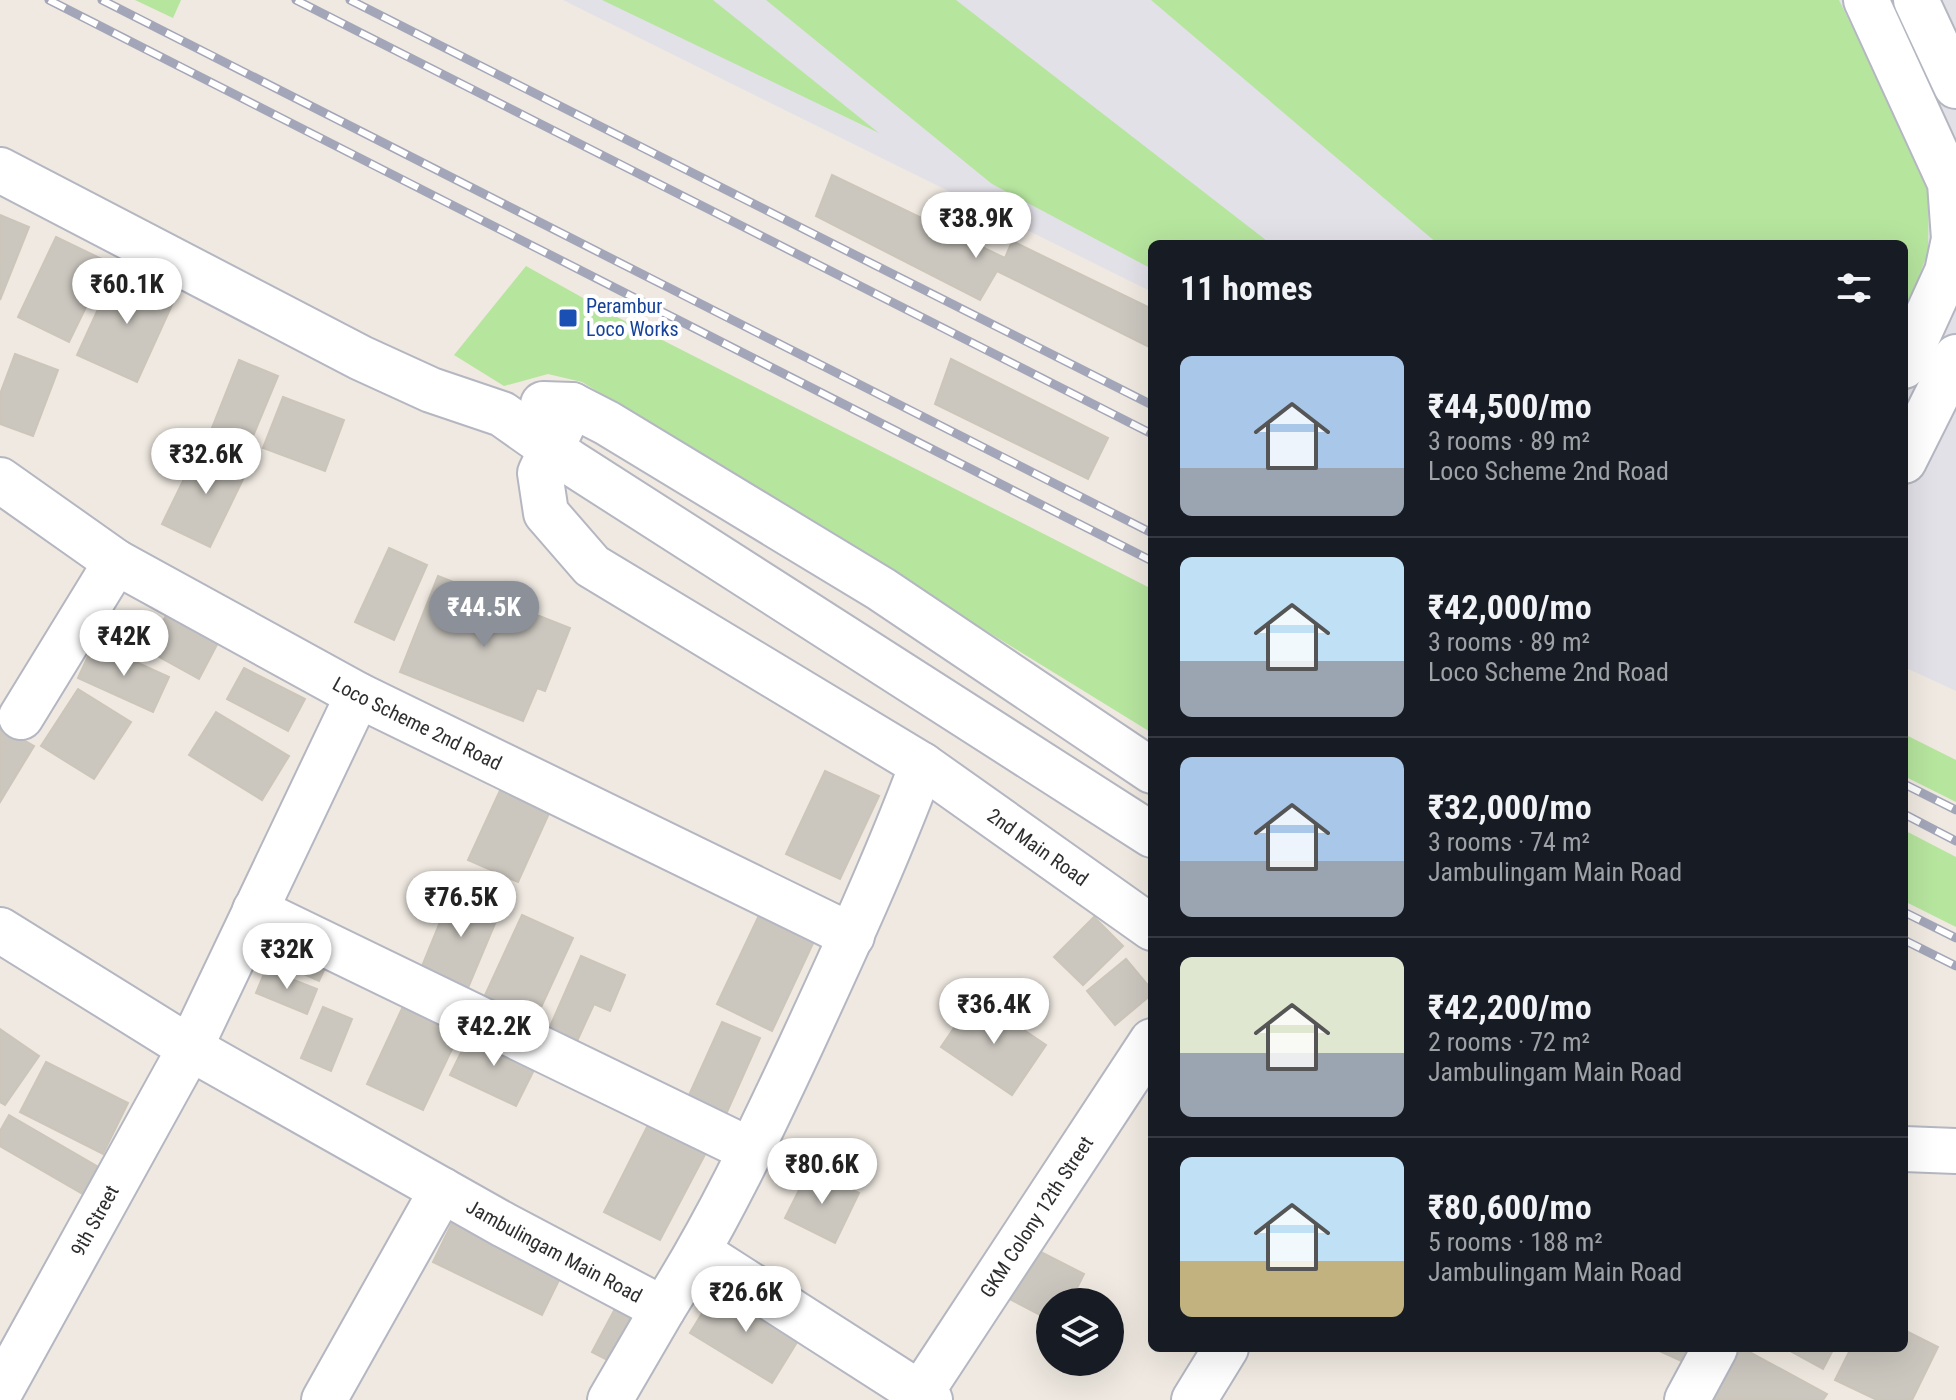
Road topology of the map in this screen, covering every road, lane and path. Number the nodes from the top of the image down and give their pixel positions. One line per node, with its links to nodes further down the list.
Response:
1 (1916, 0): 3 (main road)
2 (1872, 14): 5 (main road)
3 (1956, 86)
4 (0, 170): 8 (main road)
5 (1908, 357)
6 (1956, 357): 10 (main road)
7 (572, 405): 8 (main road); 9 (main road, 2nd Main Road); 16 (main road)
8 (502, 414): 9 (main road)
9 (551, 450): 15 (main road, 2nd Main Road); 17 (main road)
10 (1908, 453)
11 (0, 480): 12 (main road, Loco Scheme 2nd Road)
12 (116, 562): 13 (main road, Loco Scheme 2nd Road); 14 (main road)
13 (358, 695): 18 (main road, 9th Street); 21 (main road, Loco Scheme 2nd Road)
14 (21, 717)
15 (922, 765): 19 (main road, 2nd Main Road); 21 (main road, Jambulingam Main Road)
16 (1148, 768)
17 (1148, 832)
18 (255, 910): 23 (main road, 9th Street); 25 (main road)
19 (1148, 925)
20 (0, 930): 23 (main road, Jambulingam Main Road)
21 (852, 936): 25 (main road, Jambulingam Main Road)
22 (1148, 1047): 33 (main road, GKM Colony 12th Street)
23 (190, 1048): 27 (main road, Jambulingam Main Road); 32 (main road, 9th Street)
24 (1908, 1149): 26 (main road)
25 (752, 1151): 28 (main road, Jambulingam Main Road)
26 (1956, 1151)
27 (442, 1190): 29 (main road, Jambulingam Main Road); 34 (main road)
28 (699, 1252): 29 (main road, Jambulingam Main Road); 33 (main road)
29 (663, 1309): 35 (main road)
30 (1224, 1352): 36 (main road)
31 (1713, 1352): 37 (main road)
32 (0, 1392)
33 (925, 1397)
34 (324, 1400)
35 (610, 1400)
36 (1194, 1400)
37 (1687, 1400)

